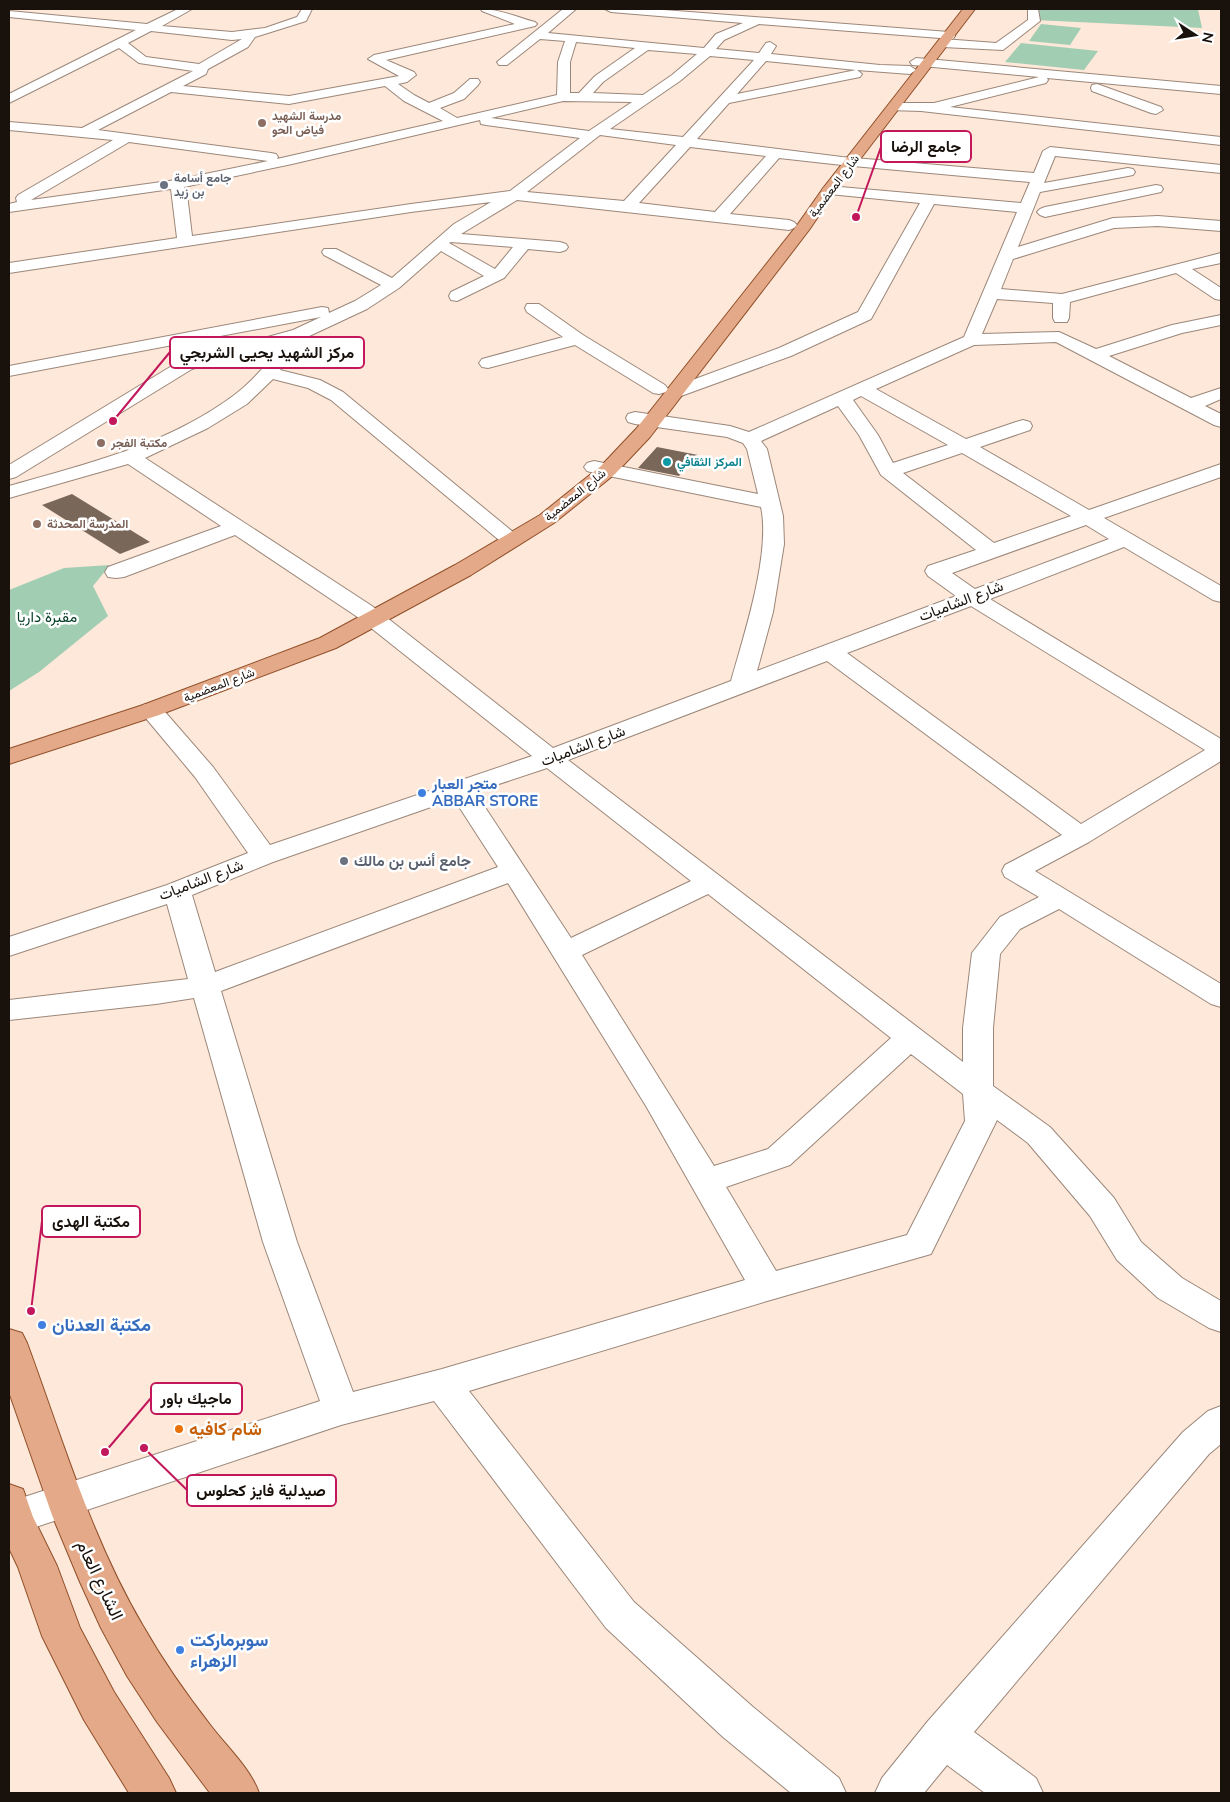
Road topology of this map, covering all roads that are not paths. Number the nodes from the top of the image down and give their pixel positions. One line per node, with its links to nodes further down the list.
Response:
1 (38, 9): 10 (street)
2 (186, 9): 14 (street)
3 (307, 9): 15 (street)
4 (486, 9): 28 (street)
5 (570, 9): 16 (street)
6 (611, 9): 11 (street)
7 (963, 9): 18 (main road, شارع المعضمية)
8 (1033, 9): 18 (street)
9 (9, 14): 10 (street)
10 (24, 15): 14 (street)
11 (679, 15): 12 (street)
12 (757, 21): 13 (street); 21 (street)
13 (784, 23): 18 (street); 22 (street)
14 (146, 28): 15 (street); 19 (street)
15 (251, 34): 25 (street)
16 (538, 35): 17 (street); 23 (street)
17 (572, 38): 20 (street); 33 (street)
18 (943, 38): 24 (main road, شارع المعضمية)
19 (118, 42): 25 (street); 35 (street)
20 (647, 45): 21 (street); 34 (street)
21 (708, 51): 22 (street); 36 (street)
22 (763, 57): 26 (street); 37 (street)
23 (503, 62)
24 (918, 65): 26 (street); 27 (street); 38 (main road, شارع المعضمية); 54 (main road, شارع المعضمية)
25 (201, 68): 31 (street)
26 (880, 69): 37 (street)
27 (1062, 75): 30 (street); 40 (street); 41 (street)
28 (388, 82): 31 (street); 39 (street)
29 (474, 82): 39 (street)
30 (1158, 84): 32 (street); 41 (street)
31 (169, 88): 45 (street)
32 (1221, 90)
33 (563, 97): 34 (street); 42 (street)
34 (582, 97): 36 (street)
35 (9, 98)
36 (646, 99): 46 (street)
37 (725, 100): 50 (street)
38 (894, 107): 40 (street); 54 (main road, شارع المعضمية)
39 (429, 108): 42 (street)
40 (924, 108): 44 (street)
41 (1156, 110): 47 (street)
42 (461, 120): 46 (street); 53 (street)
43 (9, 126): 45 (street)
44 (1140, 131): 47 (street); 51 (street)
45 (84, 132): 48 (street)
46 (595, 133): 50 (street); 61 (street)
47 (1158, 133): 49 (street)
48 (126, 138): 53 (street); 63 (street)
49 (1221, 141)
50 (685, 142): 52 (street); 64 (street)
51 (1050, 151): 55 (street); 57 (street)
52 (775, 154): 54 (street); 68 (street)
53 (292, 160): 58 (street)
54 (847, 162): 57 (street); 60 (main road, شارع المعضمية); 70 (main road, شارع المعضمية)
55 (1221, 169)
56 (1128, 172): 57 (street)
57 (1037, 183): 66 (street)
58 (176, 184): 63 (street); 73 (street)
59 (1156, 189): 67 (street)
60 (829, 190): 62 (street); 70 (main road, شارع المعضمية)
61 (514, 195): 64 (street); 72 (street); 73 (street)
62 (929, 199): 66 (street); 99 (street)
63 (26, 206): 65 (street)
64 (628, 206): 68 (street)
65 (9, 208)
66 (1026, 209): 67 (street); 77 (street)
67 (1045, 212): 69 (street)
68 (719, 217): 70 (street)
69 (1113, 223): 71 (street); 77 (street)
70 (796, 226): 99 (main road, شارع المعضمية)
71 (1221, 226)
72 (443, 240): 74 (street); 81 (street); 82 (street)
73 (185, 242): 79 (street)
74 (524, 244): 75 (street); 81 (street)
75 (560, 247)
76 (330, 252): 82 (street)
77 (1006, 256): 83 (street)
78 (1221, 258): 80 (street)
79 (9, 268)
80 (1179, 268): 84 (street); 86 (street)
81 (496, 276): 85 (street)
82 (393, 285): 87 (street)
83 (990, 293): 86 (street); 93 (street)
84 (1221, 295)
85 (457, 296)
86 (1062, 299): 91 (street)
87 (361, 305): 90 (street); 96 (street)
88 (532, 308): 92 (street)
89 (1221, 320): 94 (street)
90 (299, 334): 97 (street); 112 (street)
91 (1059, 337): 93 (street); 94 (street)
92 (577, 339): 95 (street); 99 (street)
93 (971, 340): 98 (street)
94 (1095, 355): 102 (street)
95 (488, 364)
96 (9, 371)
97 (269, 373): 108 (street); 117 (street)
98 (862, 389): 101 (street); 107 (street)
99 (667, 390): 103 (main road, شارع المعضمية)
100 (1221, 393): 102 (street)
101 (842, 398): 106 (street); 111 (street)
102 (1190, 405): 104 (street)
103 (644, 419): 106 (street); 109 (main road, شارع المعضمية)
104 (1221, 421)
105 (1023, 426): 107 (street)
106 (750, 440): 114 (street)
107 (965, 445): 111 (street); 115 (street)
108 (131, 457): 113 (street); 116 (street)
109 (601, 468): 114 (street); 117 (main road, شارع المعضمية); 123 (main road, شارع المعضمية)
110 (1221, 470): 115 (street)
111 (888, 471): 119 (street)
112 (9, 473)
113 (9, 492)
114 (770, 502): 125 (street)
115 (1088, 519): 118 (street); 119 (street)
116 (236, 527): 120 (street); 123 (street)
117 (506, 536): 123 (main road, شارع المعضمية)
118 (1124, 540): 121 (street); 122 (street, شارع الشاميات)
119 (992, 552): 122 (street)
120 (116, 572)
121 (1221, 595)
122 (972, 597): 124 (street, شارع الشاميات); 130 (street)
123 (368, 615): 126 (main road, شارع المعضمية); 127 (main road, شارع المعضمية); 129 (street)
124 (830, 651): 125 (street, شارع الشاميات); 132 (street)
125 (742, 685): 129 (street, شارع الشاميات)
126 (151, 710): 128 (main road, شارع المعضمية); 133 (street)
127 (9, 742)
128 (9, 757)
129 (550, 758): 131 (street, شارع الشاميات); 135 (street)
130 (1217, 759): 132 (street)
131 (461, 790): 133 (street, شارع الشاميات); 134 (street)
132 (1080, 836): 137 (street)
133 (264, 856): 136 (street, شارع الشاميات)
134 (514, 871): 139 (street); 140 (street)
135 (710, 883): 139 (street); 143 (street)
136 (178, 891): 138 (street, شارع الشاميات); 140 (street)
137 (1060, 897): 141 (street); 144 (street)
138 (9, 947)
139 (565, 952): 145 (street)
140 (205, 986): 142 (street); 150 (street)
141 (1221, 997)
142 (9, 1010)
143 (910, 1038): 144 (street); 145 (street)
144 (978, 1090): 146 (street); 147 (street)
145 (707, 1181): 146 (street)
146 (767, 1287): 149 (street)
147 (1221, 1318)
148 (9, 1343): 152 (main road, الشارع العام)
149 (442, 1384): 150 (street); 157 (street)
150 (341, 1410): 152 (street)
151 (1221, 1422): 154 (street)
152 (67, 1500): 153 (street); 156 (main road, الشارع العام)
153 (11, 1513): 155 (main road)
154 (943, 1736): 158 (street); 159 (street)
155 (154, 1793)
156 (237, 1793)
157 (824, 1793)
158 (897, 1793)
159 (1021, 1793)

